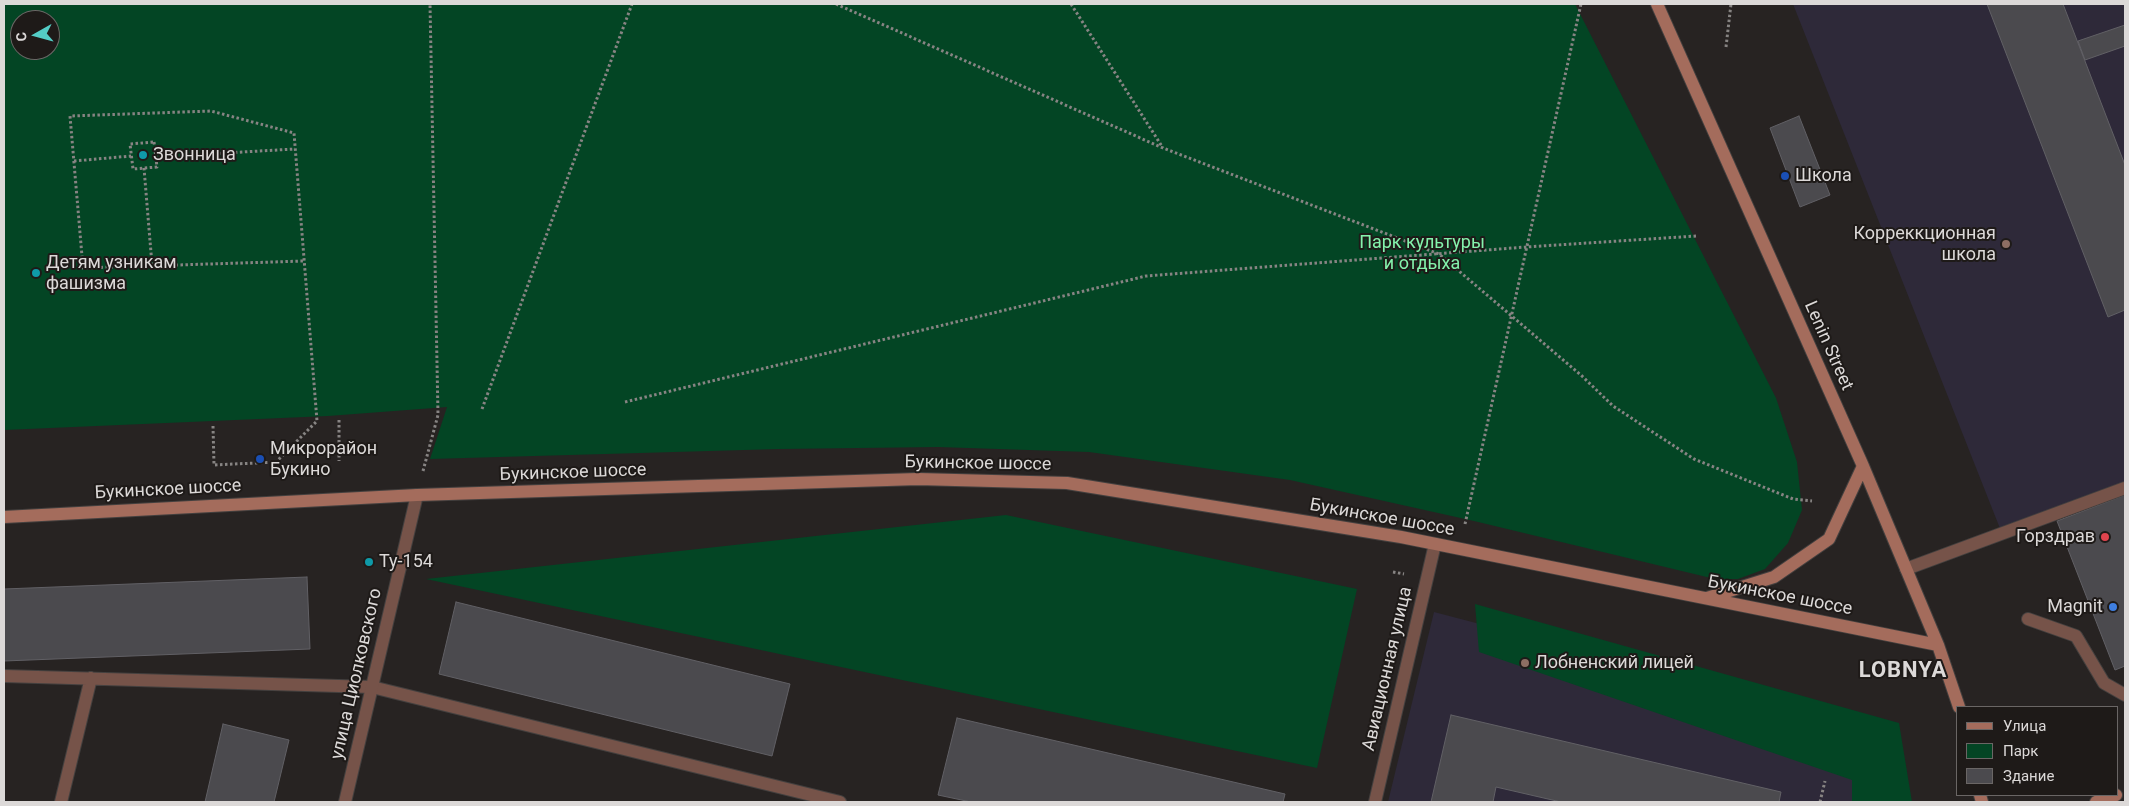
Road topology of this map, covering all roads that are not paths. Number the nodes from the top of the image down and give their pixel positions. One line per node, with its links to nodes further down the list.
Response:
1 (1657, 4): 2 (main road, Lenin Street)
2 (1862, 466): 7 (main road, Lenin Street); 8 (main road)
3 (2125, 488): 7 (street)
4 (417, 495): 5 (main road, Букинское шоссе); 6 (main road, Букинское шоссе); 13 (street, улица Циолковского)
5 (4, 517)
6 (1435, 544): 8 (main road, Букинское шоссе); 20 (street, Авиационная улица)
7 (1906, 569): 10 (main road, Lenin Street)
8 (1705, 599): 10 (main road, Букинское шоссе)
9 (2028, 619): 14 (street)
10 (1938, 645): 15 (main road, Lenin Street)
11 (4, 676): 12 (street)
12 (91, 678): 13 (street); 17 (street)
13 (372, 687): 18 (street, улица Циолковского); 19 (street)
14 (2125, 695)
15 (1959, 706)
16 (2112, 796): 21 (main road)
17 (61, 802)
18 (345, 802)
19 (840, 802)
20 (1375, 802)
21 (2096, 802)

